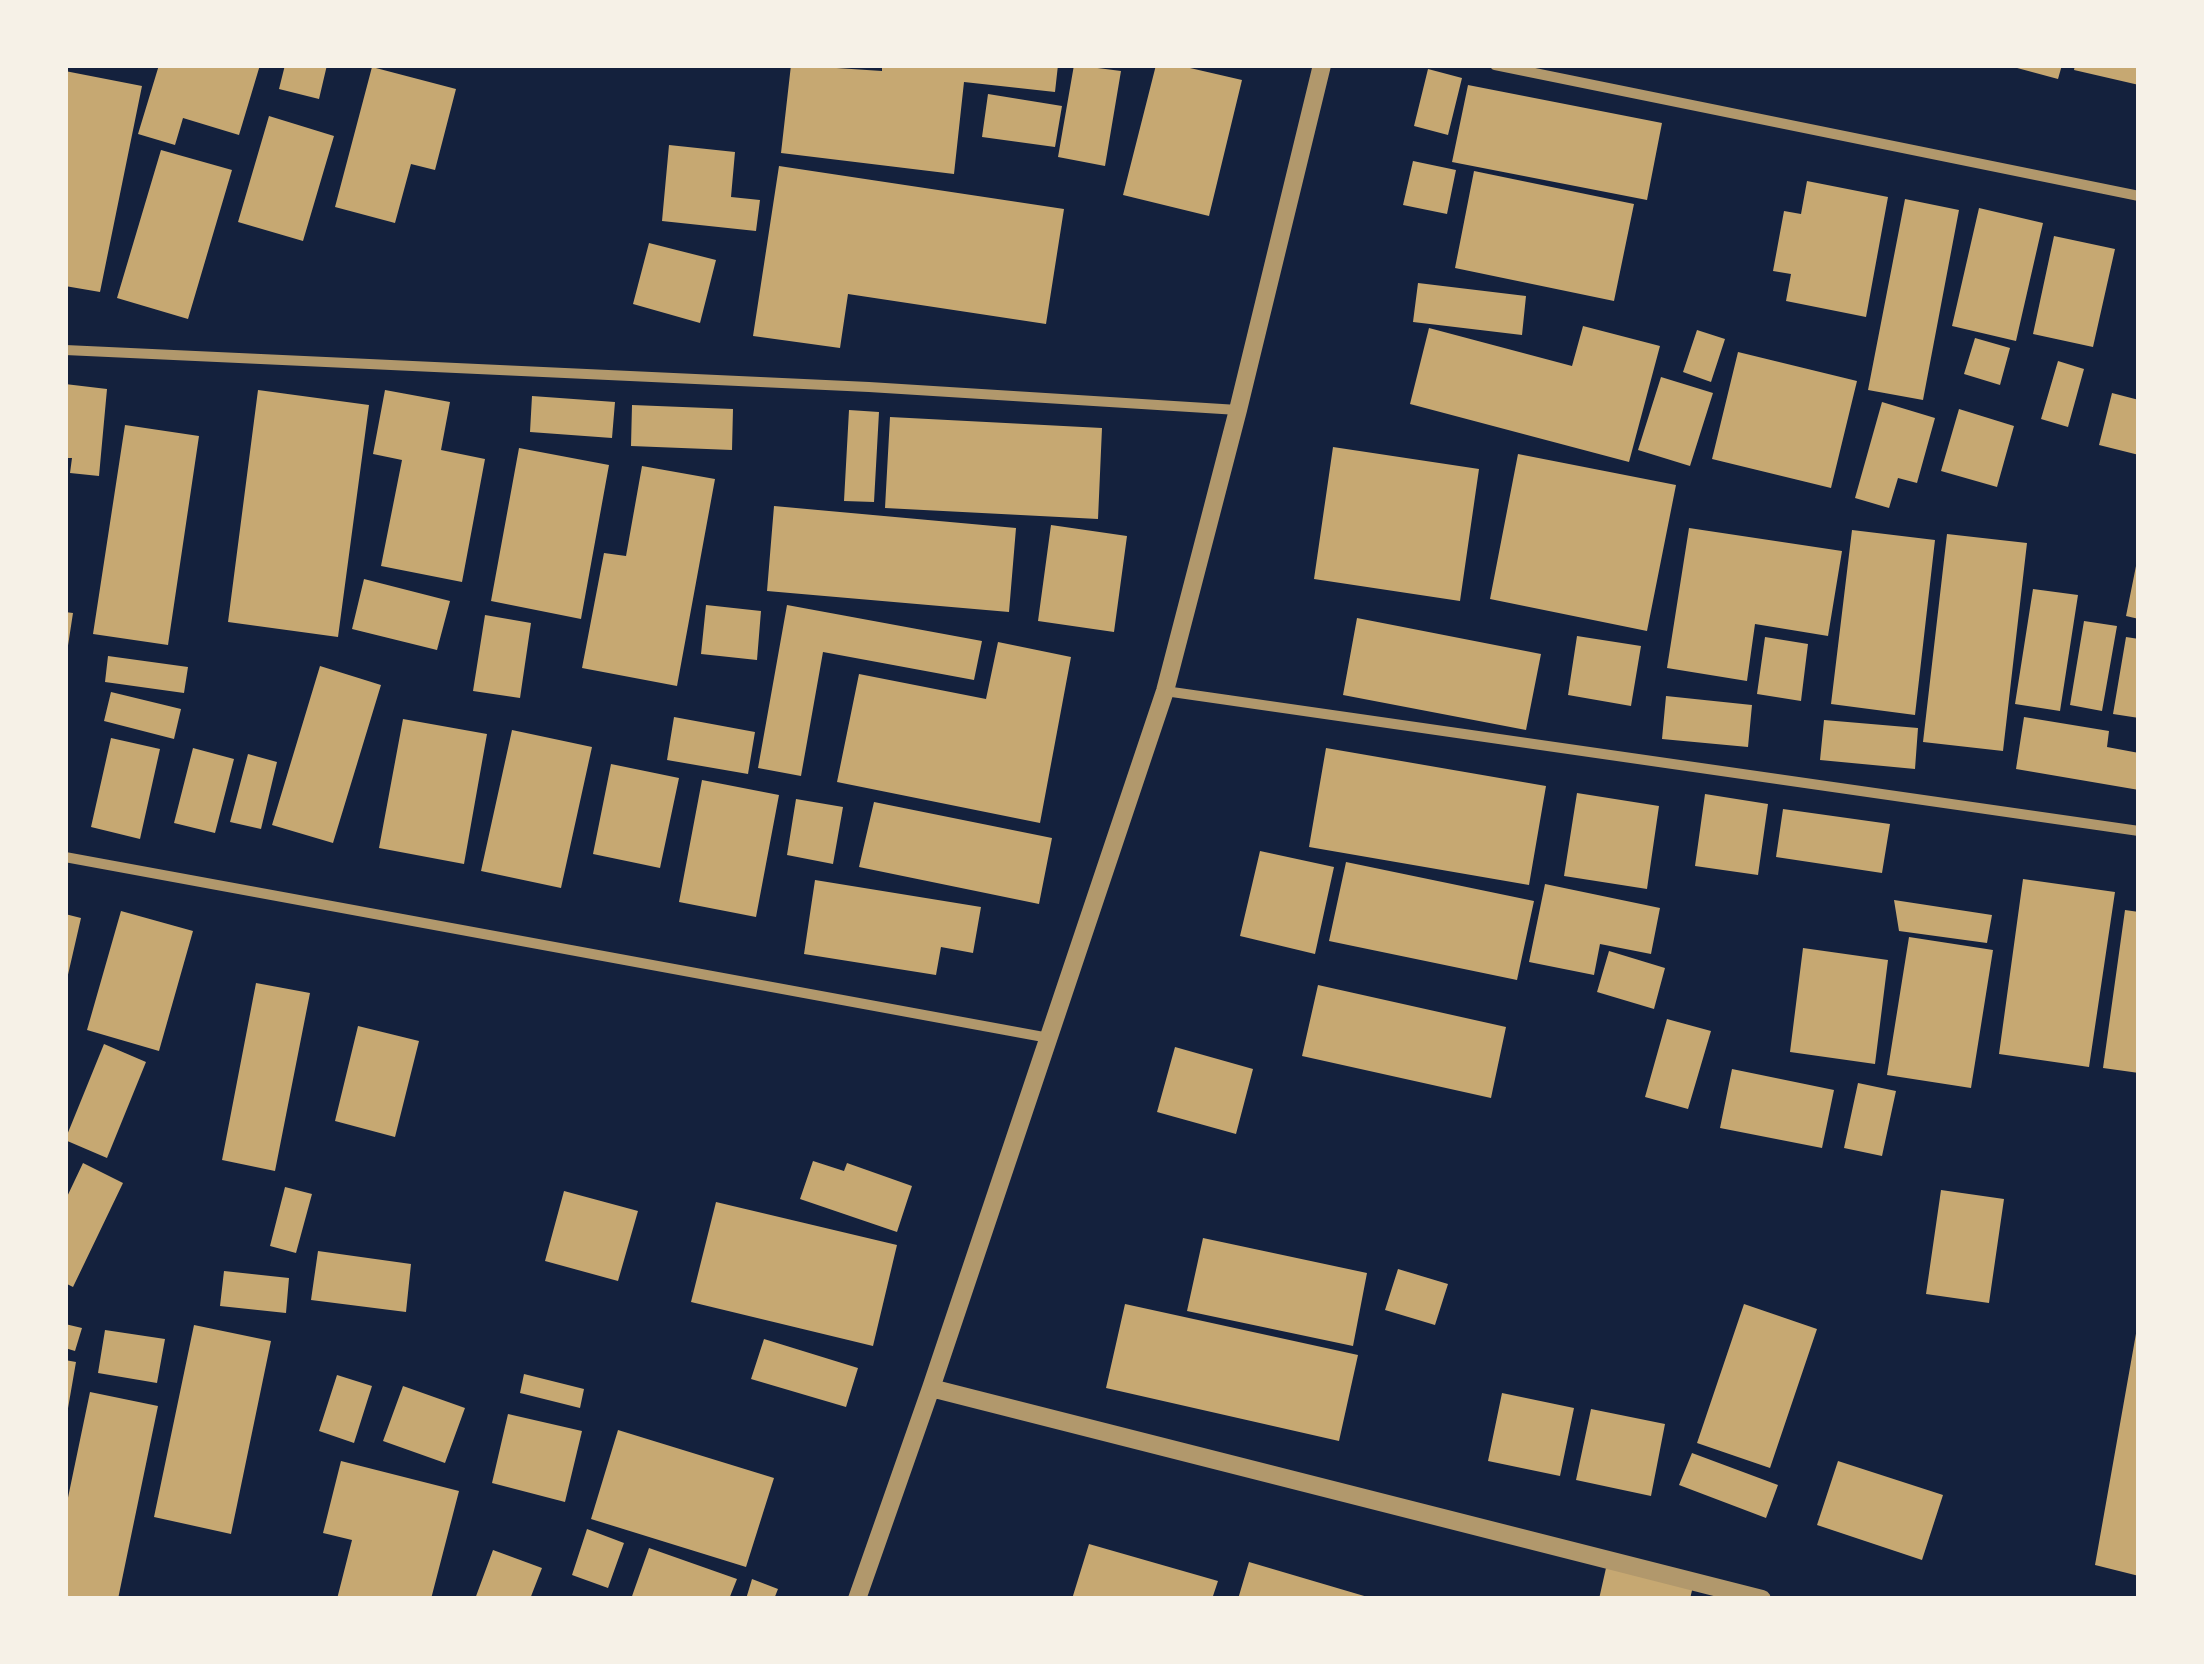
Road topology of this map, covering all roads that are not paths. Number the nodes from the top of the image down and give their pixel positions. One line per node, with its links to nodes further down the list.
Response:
1 (1322, 65): 5 (street)
2 (1495, 65): 3 (street)
3 (2139, 196)
4 (65, 350): 5 (street)
5 (1238, 410): 6 (street)
6 (1165, 691): 7 (street); 9 (street)
7 (2139, 831)
8 (65, 857): 9 (street)
9 (1049, 1038): 10 (street)
10 (931, 1388): 11 (street); 12 (street)
11 (857, 1599)
12 (1762, 1599)

